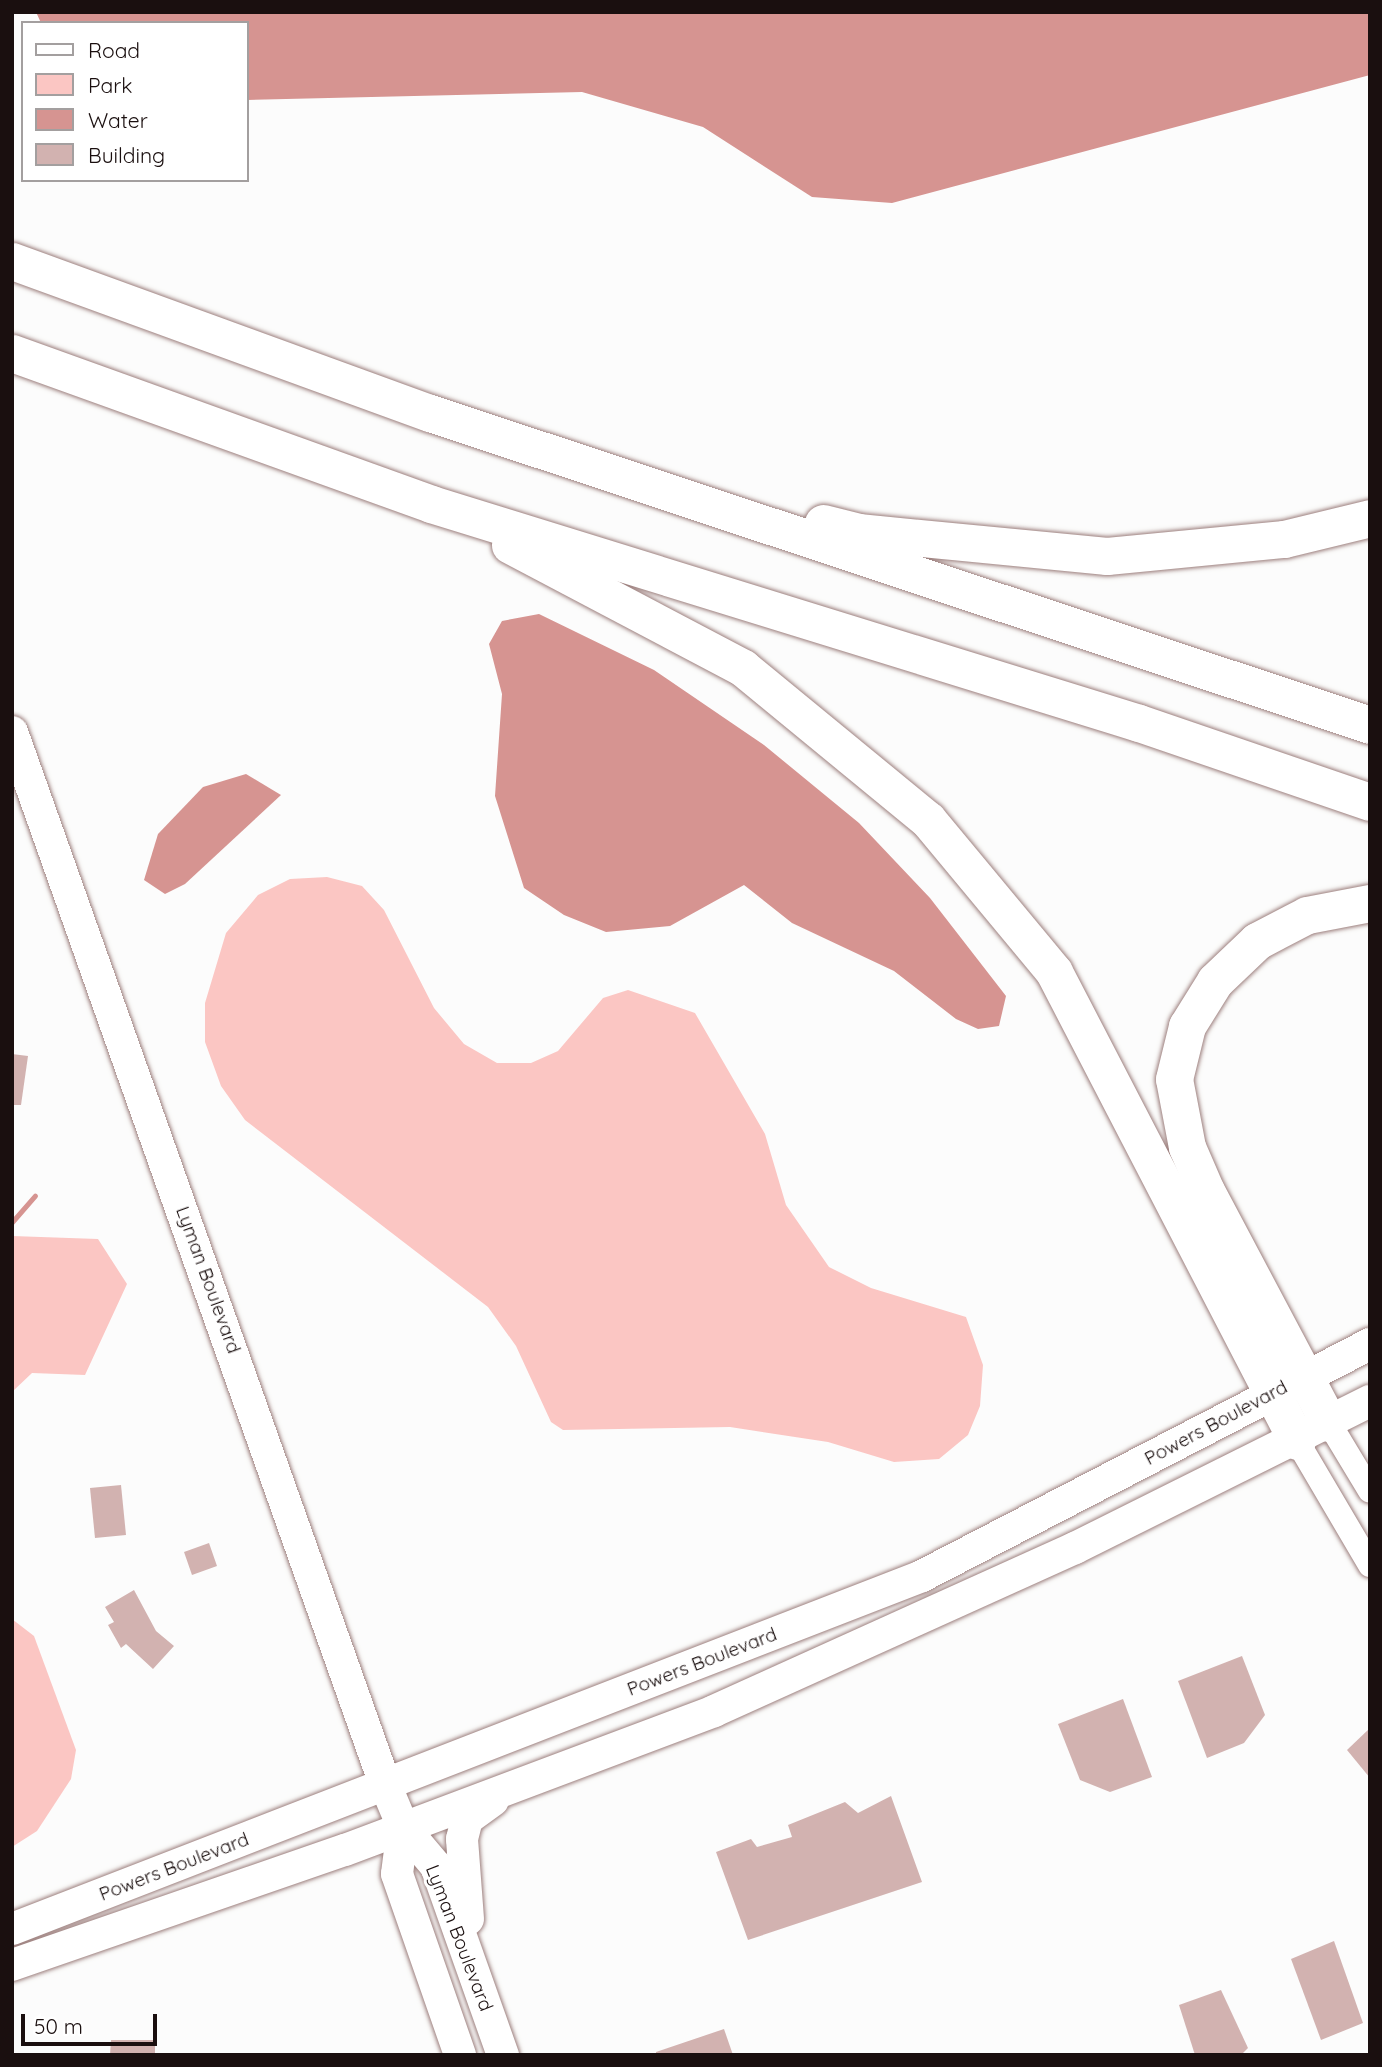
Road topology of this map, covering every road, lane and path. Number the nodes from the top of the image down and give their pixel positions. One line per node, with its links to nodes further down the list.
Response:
1 (12, 261): 3 (highway)
2 (12, 353): 4 (highway)
3 (430, 413): 5 (highway); 6 (highway)
4 (431, 504): 8 (highway); 11 (highway)
5 (1370, 518)
6 (1370, 725)
7 (12, 732): 18 (main road, Lyman Boulevard)
8 (1370, 802)
9 (1370, 903): 11 (highway)
10 (1370, 1344): 11 (main road, Powers Boulevard)
11 (1287, 1386): 13 (highway); 14 (highway); 18 (main road, Powers Boulevard)
12 (1370, 1401): 13 (main road, Powers Boulevard)
13 (1329, 1423): 14 (main road, Powers Boulevard); 15 (street)
14 (1297, 1441): 16 (street); 17 (main road, Powers Boulevard)
15 (1370, 1491)
16 (1370, 1565)
17 (526, 1782): 19 (main road, Powers Boulevard); 22 (main road)
18 (385, 1784): 19 (main road, Lyman Boulevard); 20 (main road, Powers Boulevard)
19 (403, 1827): 21 (main road, Powers Boulevard); 22 (main road, Lyman Boulevard); 23 (main road, Lyman Boulevard)
20 (12, 1930)
21 (12, 1965)
22 (479, 1986): 24 (main road, Lyman Boulevard)
23 (460, 2055)
24 (503, 2055)

